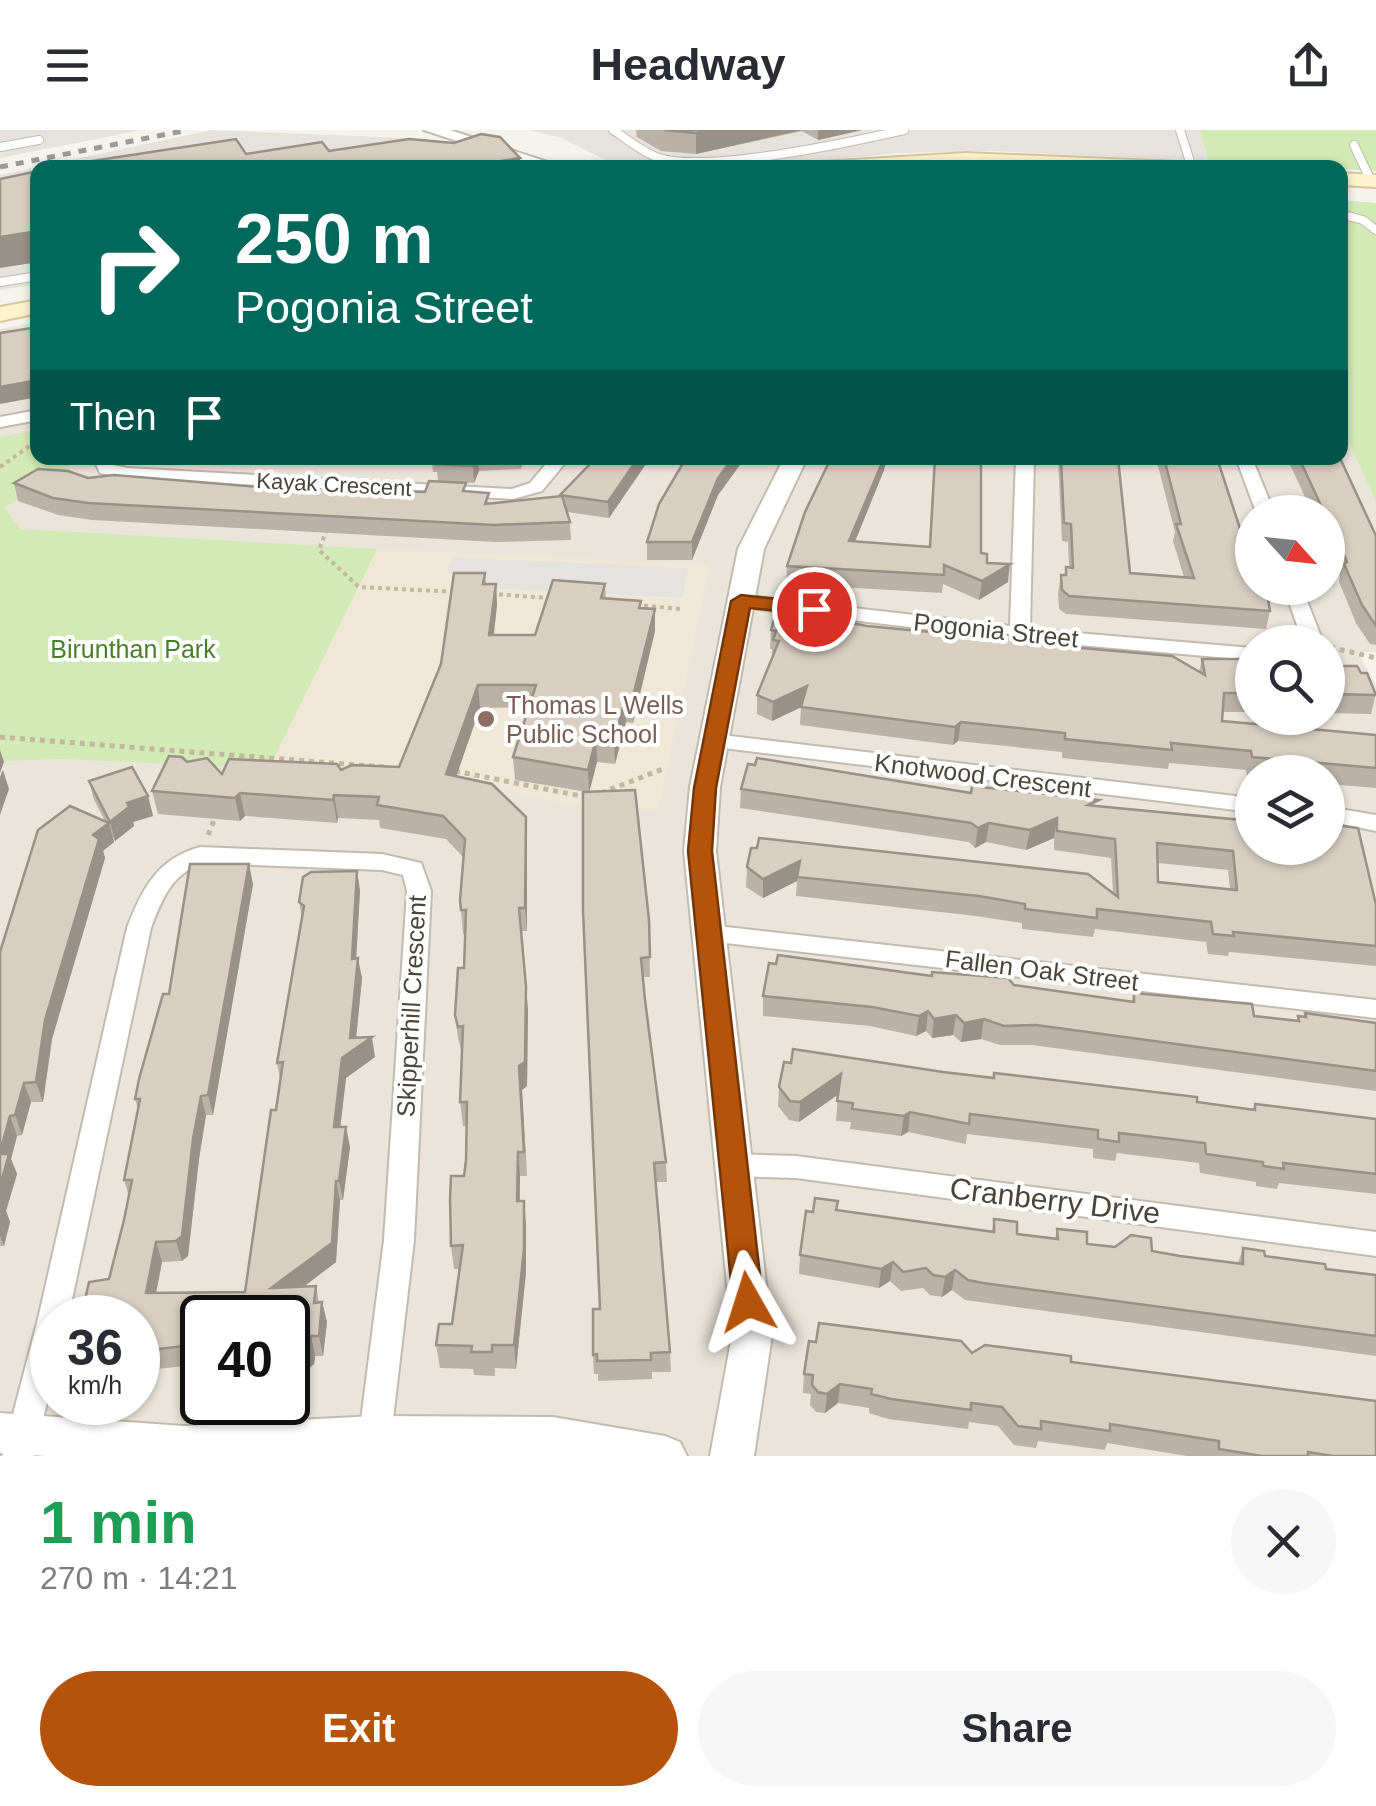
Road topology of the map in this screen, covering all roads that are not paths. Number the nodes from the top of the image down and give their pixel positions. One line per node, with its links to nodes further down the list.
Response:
1 (432, 130): 9 (street)
2 (469, 130): 10 (street)
3 (613, 130): 11 (lane)
4 (904, 130): 12 (lane)
5 (1180, 130): 15 (lane)
6 (0, 136): 8 (lane)
7 (1354, 145): 17 (lane)
8 (0, 147)
9 (551, 160)
10 (554, 160)
11 (672, 160)
12 (702, 160)
13 (966, 160): 14 (main road)
14 (1006, 160)
15 (1189, 160)
16 (1348, 180): 17 (main road)
17 (1374, 185): 18 (main road)
18 (1348, 190)
19 (1348, 216): 20 (lane)
20 (1376, 230)
21 (30, 277): 22 (lane)
22 (0, 282)
23 (30, 295): 24 (main road)
24 (0, 301)
25 (30, 308): 26 (main road)
26 (0, 314)
27 (30, 416): 28 (street)
28 (0, 422)
29 (105, 465): 30 (street, Kayak Crescent)
30 (554, 465)
31 (791, 465): 35 (street)
32 (1026, 465): 36 (street)
33 (1247, 465): 34 (street)
34 (1258, 495)
35 (741, 601): 36 (street, Pogonia Street); 38 (street)
36 (1020, 634): 37 (street, Pogonia Street)
37 (1235, 653)
38 (714, 741): 39 (street, Knotwood Crescent); 42 (street)
39 (1235, 804)
40 (1345, 817): 41 (street)
41 (1376, 823)
42 (709, 934): 43 (street, Fallen Oak Street); 44 (street)
43 (1376, 1009)
44 (733, 1165): 45 (street, Cranberry Drive); 51 (street)
45 (1376, 1244)
46 (58, 1295): 48 (street, Skipperhill Crescent)
47 (30, 1390): 49 (street)
48 (375, 1436): 49 (street); 50 (street)
49 (13, 1442)
50 (665, 1456)
51 (732, 1456)

